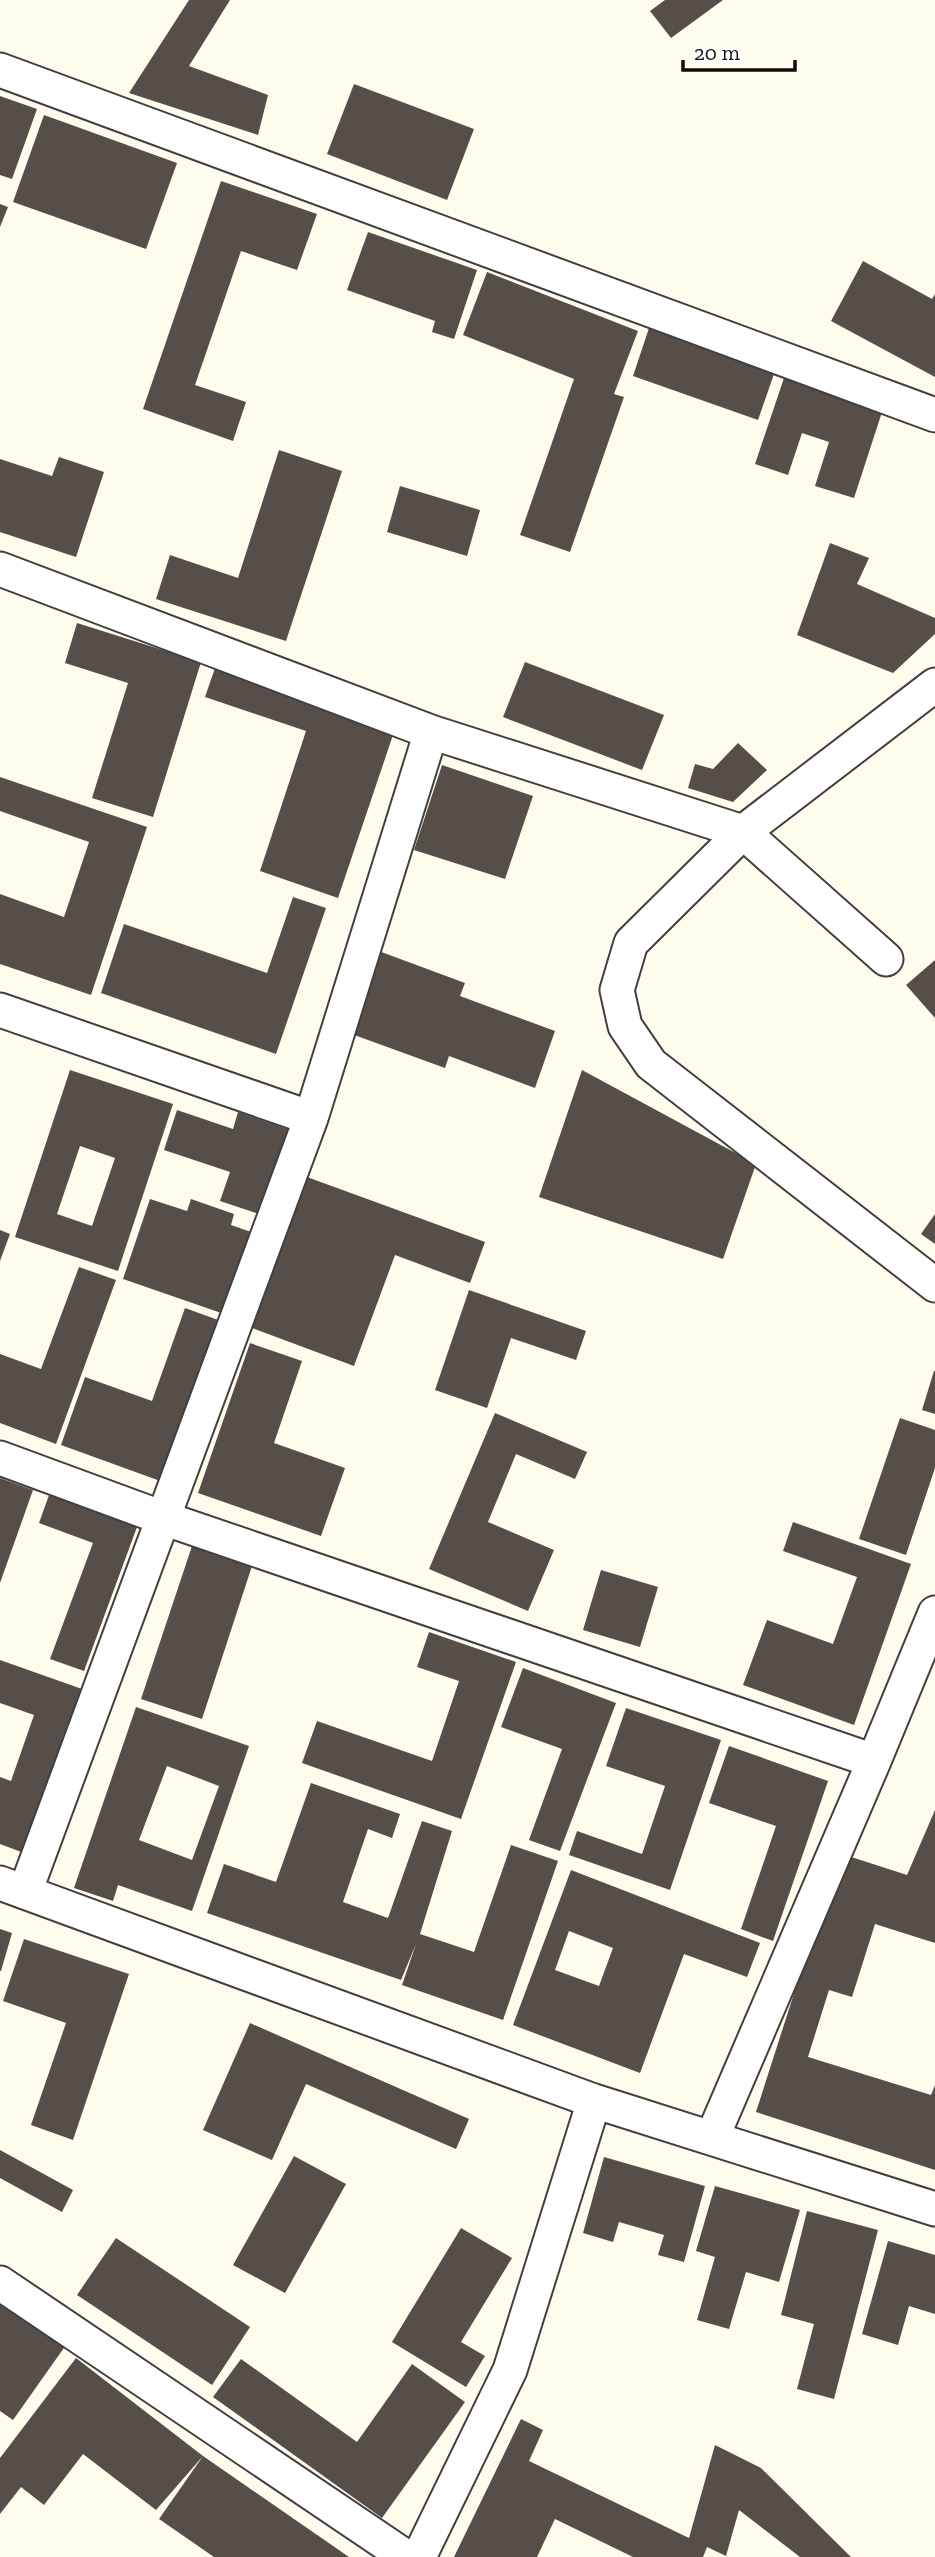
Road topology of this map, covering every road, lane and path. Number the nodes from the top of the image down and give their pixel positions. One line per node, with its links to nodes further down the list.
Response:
1 (0, 70): 2 (street)
2 (935, 415)
3 (0, 569): 5 (street)
4 (935, 685): 6 (street)
5 (431, 732): 6 (street); 9 (street)
6 (743, 832): 7 (street); 10 (street)
7 (886, 959)
8 (0, 1010): 9 (street)
9 (310, 1118): 12 (street)
10 (935, 1285)
11 (0, 1458): 12 (street)
12 (163, 1518): 14 (street); 15 (street)
13 (935, 1613): 14 (street)
14 (874, 1761): 17 (street)
15 (13, 1888): 16 (street)
16 (594, 2101): 17 (street); 21 (street)
17 (712, 2138): 18 (street)
18 (935, 2209)
19 (0, 2283): 20 (street)
20 (406, 2557)
21 (419, 2557)

